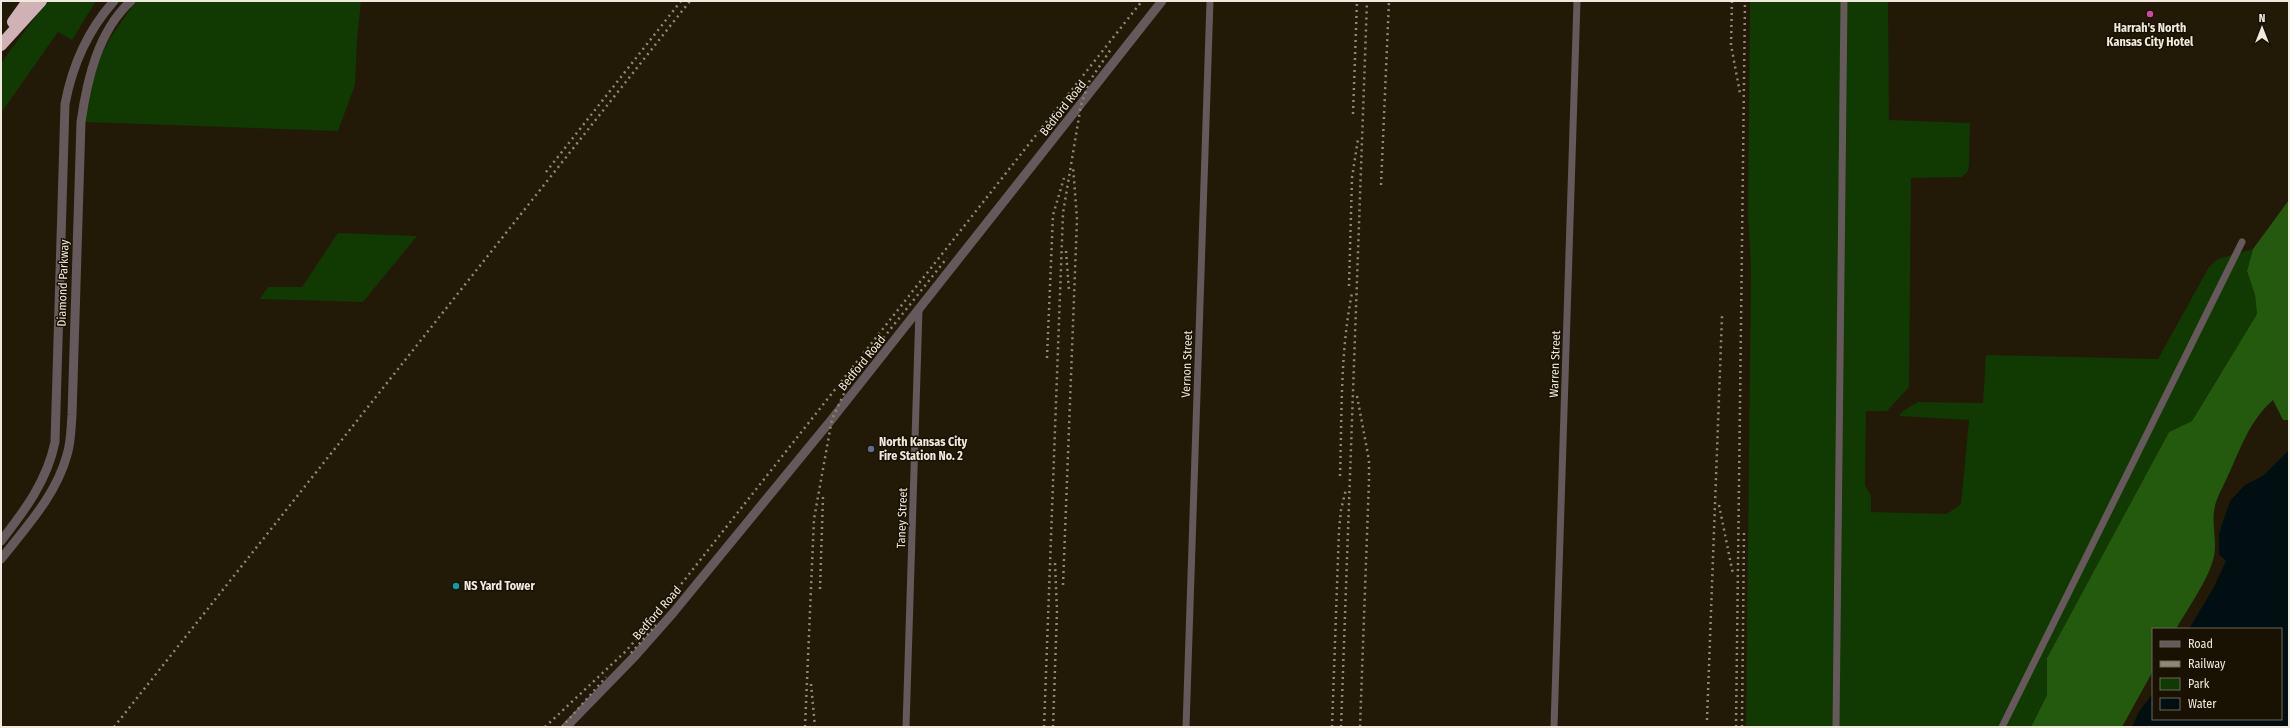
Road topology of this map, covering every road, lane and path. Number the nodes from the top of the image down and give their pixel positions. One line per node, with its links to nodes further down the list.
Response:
1 (28, 1): 9 (highway)
2 (41, 1): 10 (highway)
3 (114, 1): 13 (street, Diamond Parkway)
4 (131, 1): 14 (street, Diamond Parkway)
5 (1162, 1): 12 (street, Bedford Road)
6 (1210, 1): 17 (street, Vernon Street)
7 (1577, 1): 18 (street, Warren Street)
8 (1844, 1): 19 (street)
9 (1, 39)
10 (1, 45)
11 (2242, 242): 20 (street)
12 (919, 310): 15 (street, Bedford Road); 16 (street, Taney Street)
13 (1, 541)
14 (1, 559)
15 (566, 727)
16 (906, 727)
17 (1186, 727)
18 (1554, 727)
19 (1836, 727)
20 (2002, 727)

